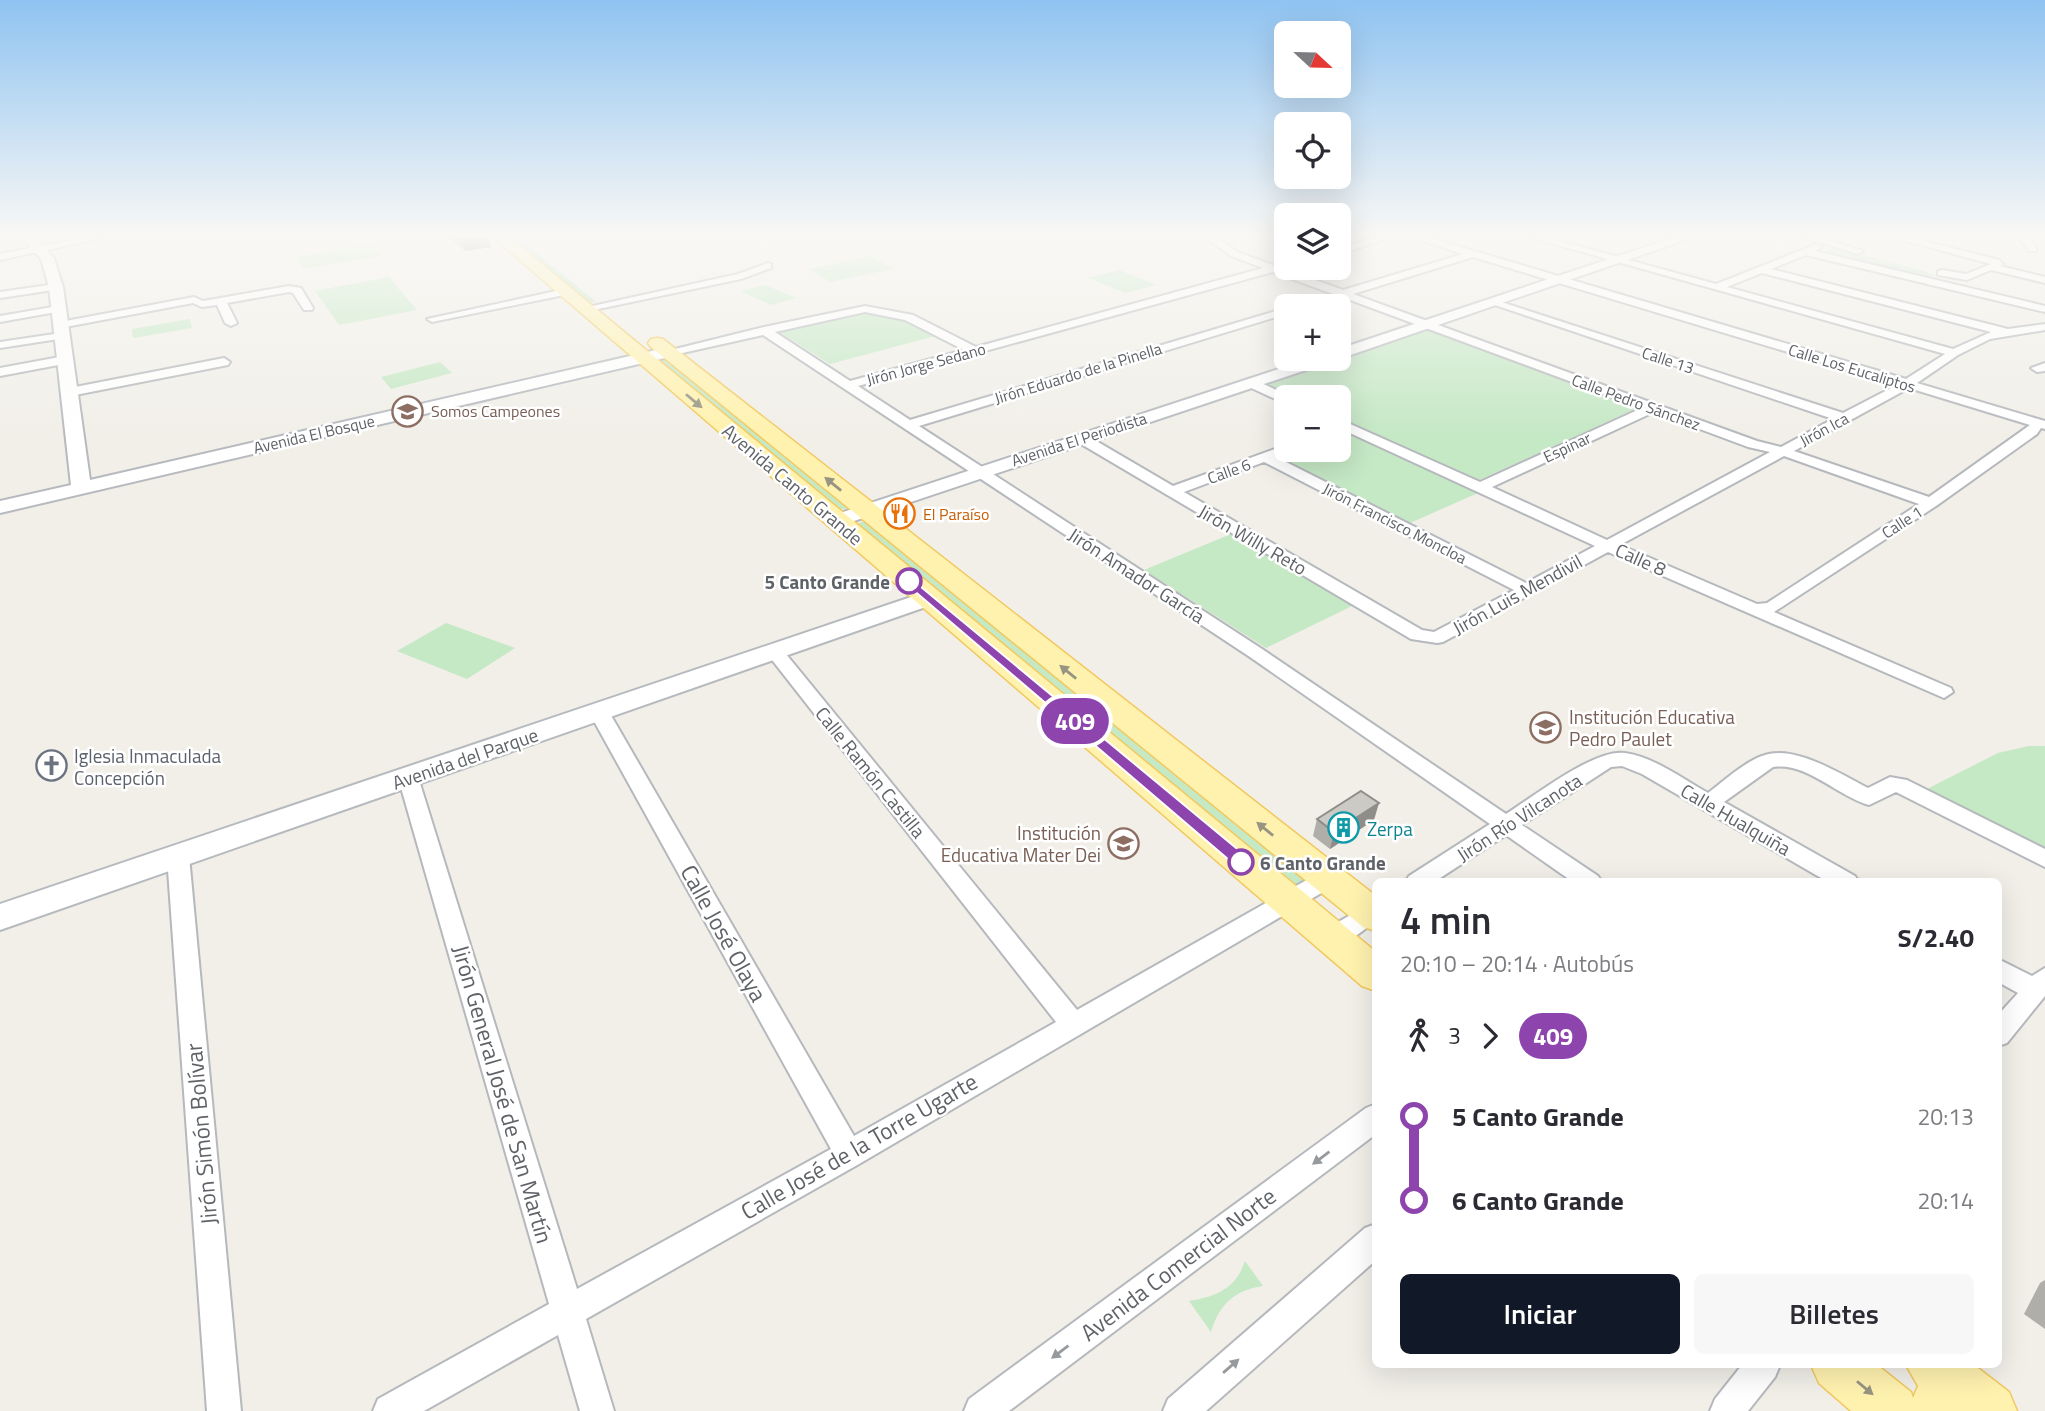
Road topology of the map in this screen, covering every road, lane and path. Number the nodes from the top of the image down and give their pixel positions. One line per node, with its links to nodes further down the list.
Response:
1 (58, 303): 23 (street)
2 (177, 303): 23 (street)
3 (222, 303): 24 (street)
4 (305, 303): 18 (street)
5 (512, 303): 22 (street)
6 (589, 303): 17 (main road, Avenida Canto Grande)
7 (593, 303): 17 (main road, Avenida Canto Grande)
8 (611, 303): 17 (street)
9 (1150, 303): 31 (street, Jirón Jorge Sedano)
10 (1364, 303): 25 (street, Calle Pedro Sánchez)
11 (1489, 303): 25 (street)
12 (1495, 303): 44 (street, Calle 13)
13 (1635, 303): 39 (street, Calle Los Eucaliptos)
14 (1770, 303): 32 (street)
15 (1891, 303): 28 (street)
16 (2019, 303): 19 (street)
17 (596, 306): 33 (main road, Avenida Canto Grande)
18 (308, 307)
19 (2045, 309)
20 (1274, 315): 45 (street, Jirón Eduardo de la Pinella)
21 (0, 319): 23 (street)
22 (432, 319)
23 (60, 323): 29 (street); 34 (street)
24 (231, 323)
25 (1424, 325): 30 (street); 43 (street, Calle Pedro Sánchez)
26 (2045, 327): 28 (street, Jirón Ica)
27 (764, 330): 31 (street); 33 (street); 40 (street, Jirón Amador García)
28 (2010, 333): 32 (street, Jirón Ica)
29 (0, 345)
30 (1351, 350)
31 (975, 351): 40 (street, Jirón Jorge Sedano)
32 (1954, 353): 39 (street, Jirón Ica)
33 (655, 355): 54 (street, Avenida El Bosque); 58 (main road, Avenida Canto Grande, one-way to 33); 59 (main road, Avenida Canto Grande, one-way to 59)
34 (65, 360): 37 (street); 41 (street)
35 (224, 362): 41 (street)
36 (1288, 371): 38 (street, Avenida El Periodista)
37 (0, 372)
38 (1251, 383): 42 (street); 48 (street, Avenida El Periodista)
39 (1907, 384): 44 (street, Jirón Ica); 46 (street, Calle Los Eucaliptos)
40 (849, 385): 45 (street, Jirón Amador García)
41 (70, 392): 54 (street)
42 (1274, 394)
43 (1652, 408): 49 (street, Calle Pedro Sánchez); 53 (street, Espinar)
44 (1844, 418): 49 (street, Jirón Ica)
45 (909, 424): 52 (street, Jirón Amador García)
46 (2042, 424): 56 (street, Calle 1)
47 (1351, 431): 53 (street, Calle 8)
48 (1081, 438): 52 (street, Avenida El Periodista); 55 (street, Jirón Willy Reto)
49 (1782, 451): 56 (street, Calle Pedro Sánchez); 60 (street, Jirón Ica)
50 (1274, 454): 51 (street, Calle 6)
51 (1265, 457): 55 (street, Calle 6); 61 (street, Jirón Francisco Moncloa)
52 (981, 472): 58 (street, Avenida El Periodista); 71 (street, Jirón Amador García)
53 (1481, 486): 60 (street, Calle 8)
54 (81, 488): 57 (street, Avenida El Bosque)
55 (1171, 492): 64 (street, Jirón Willy Reto)
56 (1931, 503): 63 (street, Calle 1)
57 (0, 507)
58 (867, 511): 59 (street, Avenida El Periodista); 77 (main road, Avenida Canto Grande, one-way to 58)
59 (835, 521): 62 (main road, Avenida Canto Grande)
60 (1606, 545): 61 (street, Jirón Luis Mendivil); 63 (street, Calle 8)
61 (1525, 589): 64 (street, Jirón Luis Mendivil)
62 (929, 598): 65 (street, Avenida del Parque); 78 (main road, Avenida Canto Grande)
63 (1758, 610): 66 (street, Calle 8)
64 (1426, 638)
65 (775, 652): 67 (street, Avenida del Parque); 86 (street, Calle Ramón Castilla)
66 (1944, 692)
67 (599, 712): 69 (street, Avenida del Parque); 89 (street, Calle José Olaya)
68 (1624, 759): 70 (street, Calle Hualquiña); 71 (street, Jirón Río Vilcanota)
69 (408, 777): 72 (street, Avenida del Parque); 91 (street, Jirón General José de San Martín)
70 (1709, 803): 73 (street); 76 (street, Calle Hualquiña)
71 (1506, 825): 74 (street, Jirón Río Vilcanota); 75 (street, Jirón Amador García)
72 (178, 856): 81 (street, Avenida del Parque); 95 (street, Jirón Simón Bolívar)
73 (2045, 859)
74 (1423, 878)
75 (1584, 878)
76 (1840, 878)
77 (1327, 879): 78 (street, Calle José de la Torre Ugarte); 79 (main road, Avenida Canto Grande)
78 (1288, 901): 82 (main road, Avenida Canto Grande); 86 (street, Calle José de la Torre Ugarte)
79 (1372, 912)
80 (1372, 914): 82 (street)
81 (0, 918)
82 (1332, 938): 84 (main road, Avenida Canto Grande)
83 (2002, 970): 85 (street)
84 (1372, 972)
85 (2040, 984): 87 (street)
86 (1073, 1024): 89 (street, Calle José de la Torre Ugarte)
87 (2002, 1030)
88 (1372, 1120): 98 (street, Avenida Comercial Norte, one-way to 98)
89 (849, 1154): 91 (street, Calle José de la Torre Ugarte)
90 (1372, 1243): 99 (street, one-way to 90)
91 (566, 1311): 96 (street, Calle José de la Torre Ugarte); 97 (street, Jirón General José de San Martín)
92 (1761, 1368): 100 (street)
93 (1841, 1368): 101 (main road, one-way to 101)
94 (1938, 1384): 102 (main road)
95 (224, 1411)
96 (390, 1411)
97 (597, 1411)
98 (981, 1411)
99 (1180, 1411)
100 (1727, 1411)
101 (1892, 1411)
102 (1990, 1411)

